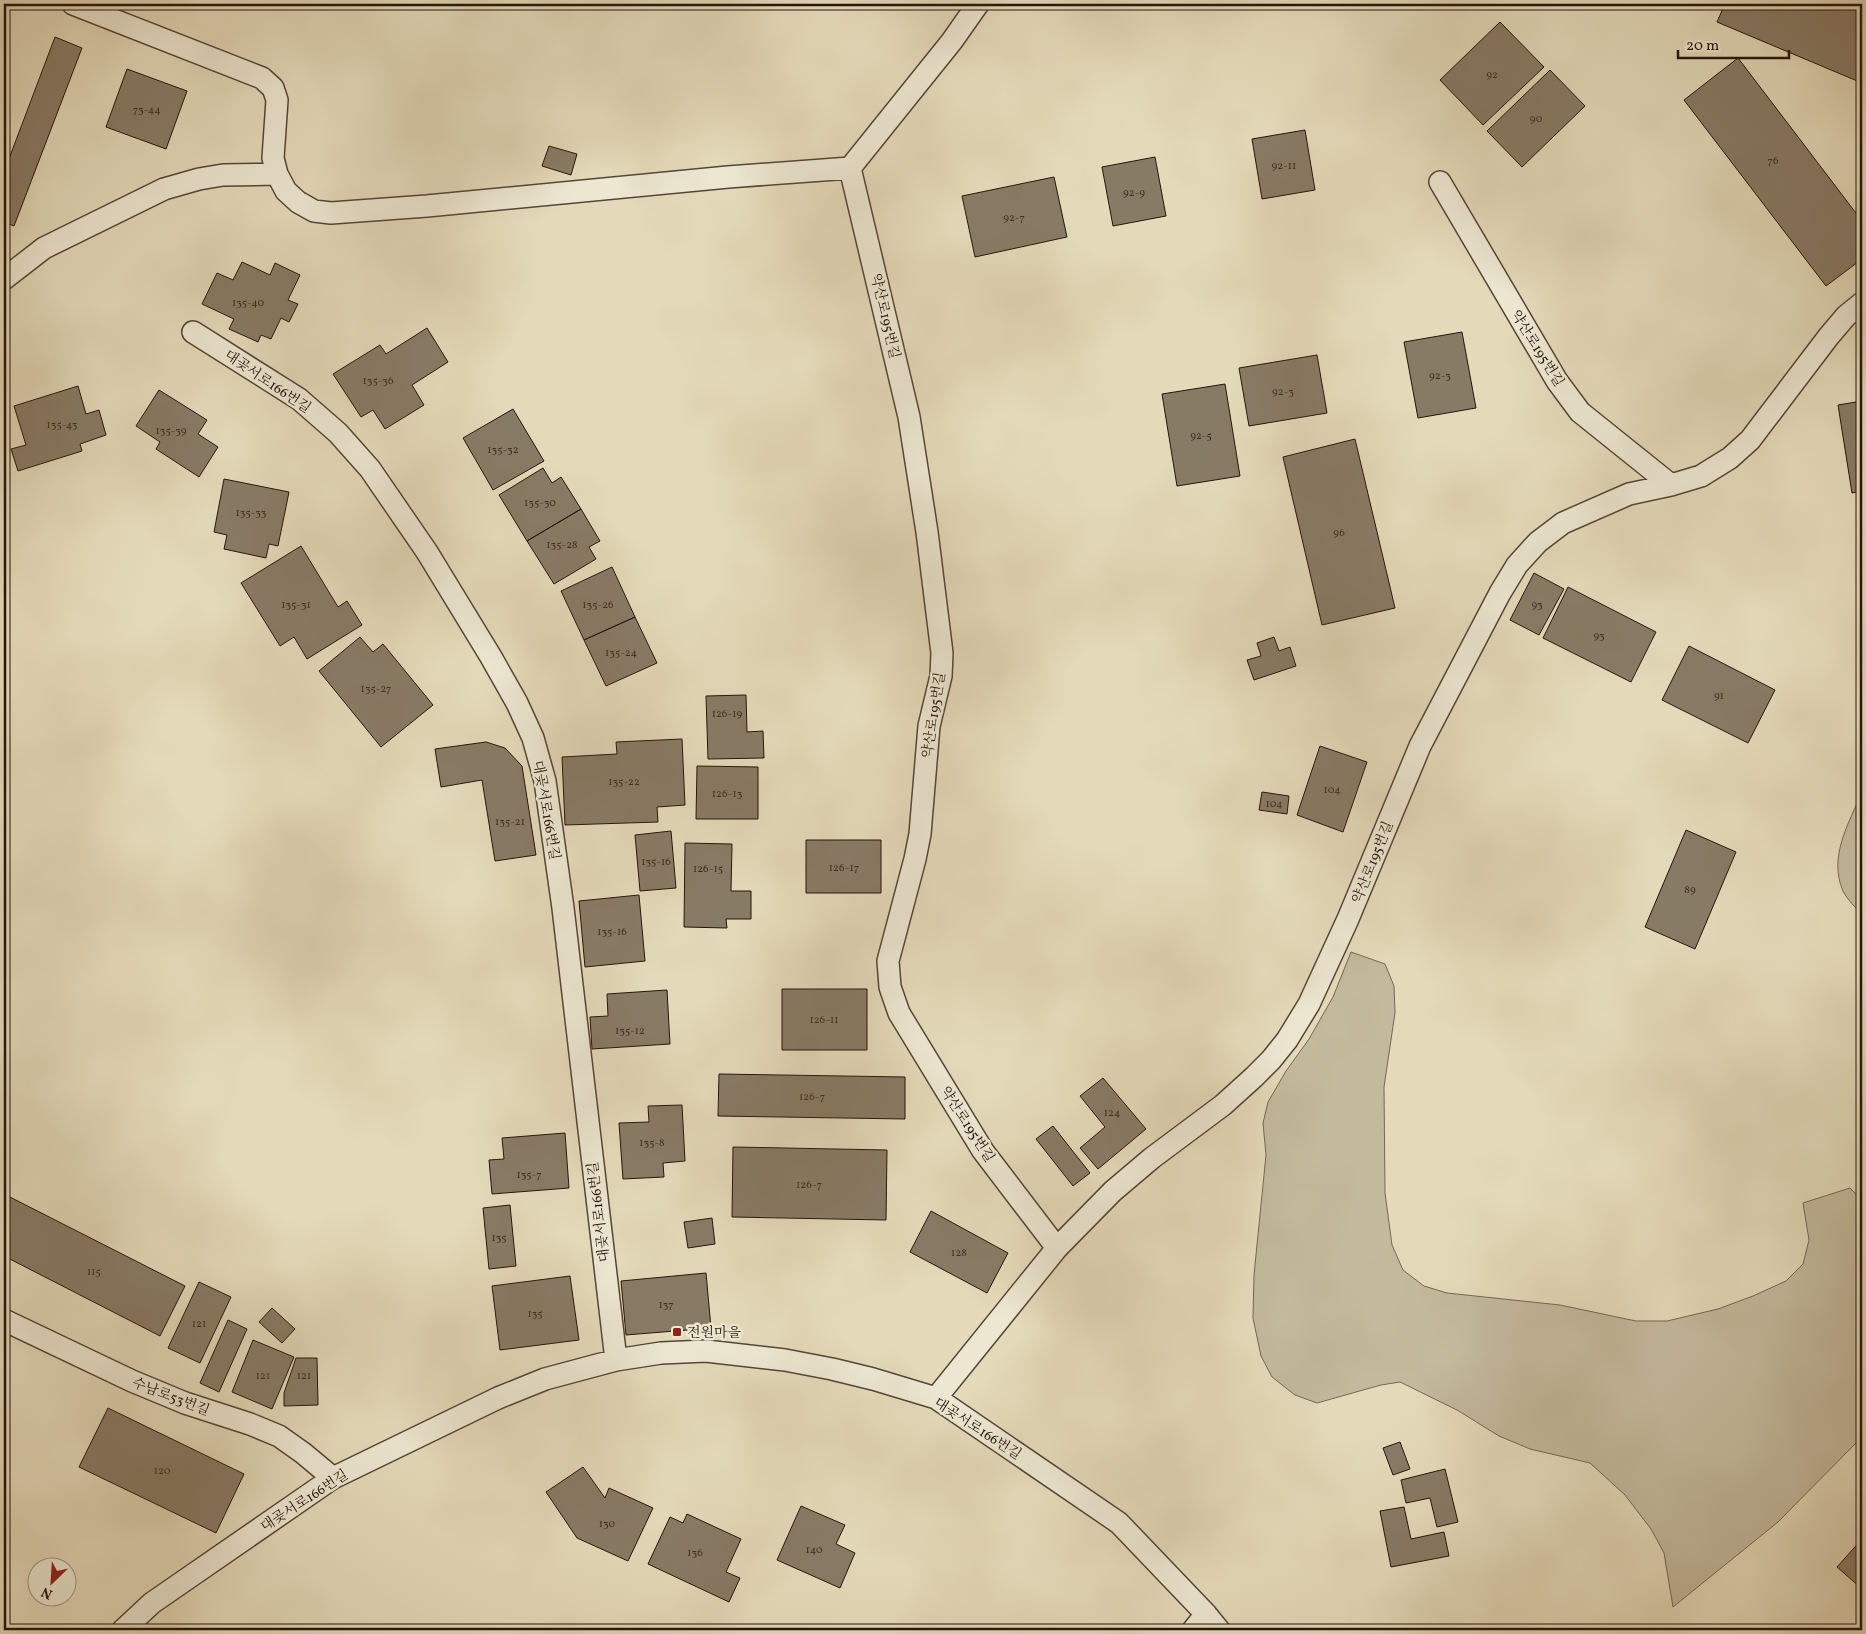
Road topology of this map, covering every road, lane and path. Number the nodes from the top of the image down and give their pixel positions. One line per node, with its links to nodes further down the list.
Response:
1 (73, 4): 4 (lane)
2 (978, 4): 3 (lane)
3 (850, 168): 4 (lane); 10 (lane, 약산로195번길)
4 (276, 174): 6 (lane)
5 (1440, 182): 9 (lane, 약산로195번길)
6 (4, 278)
7 (1862, 303): 9 (lane, 약산로195번길)
8 (193, 332): 12 (lane, 대곶서로166번길)
9 (1671, 485): 10 (lane, 약산로195번길)
10 (1057, 1248): 13 (lane, 약산로195번길)
11 (4, 1320): 14 (lane, 수남로53번길)
12 (616, 1360): 13 (lane, 대곶서로166번길); 14 (lane, 대곶서로166번길)
13 (936, 1398): 15 (lane, 대곶서로166번길)
14 (333, 1478): 16 (lane, 대곶서로166번길)
15 (1199, 1622): 17 (lane, 대곶서로166번길)
16 (123, 1630)
17 (1219, 1630)

